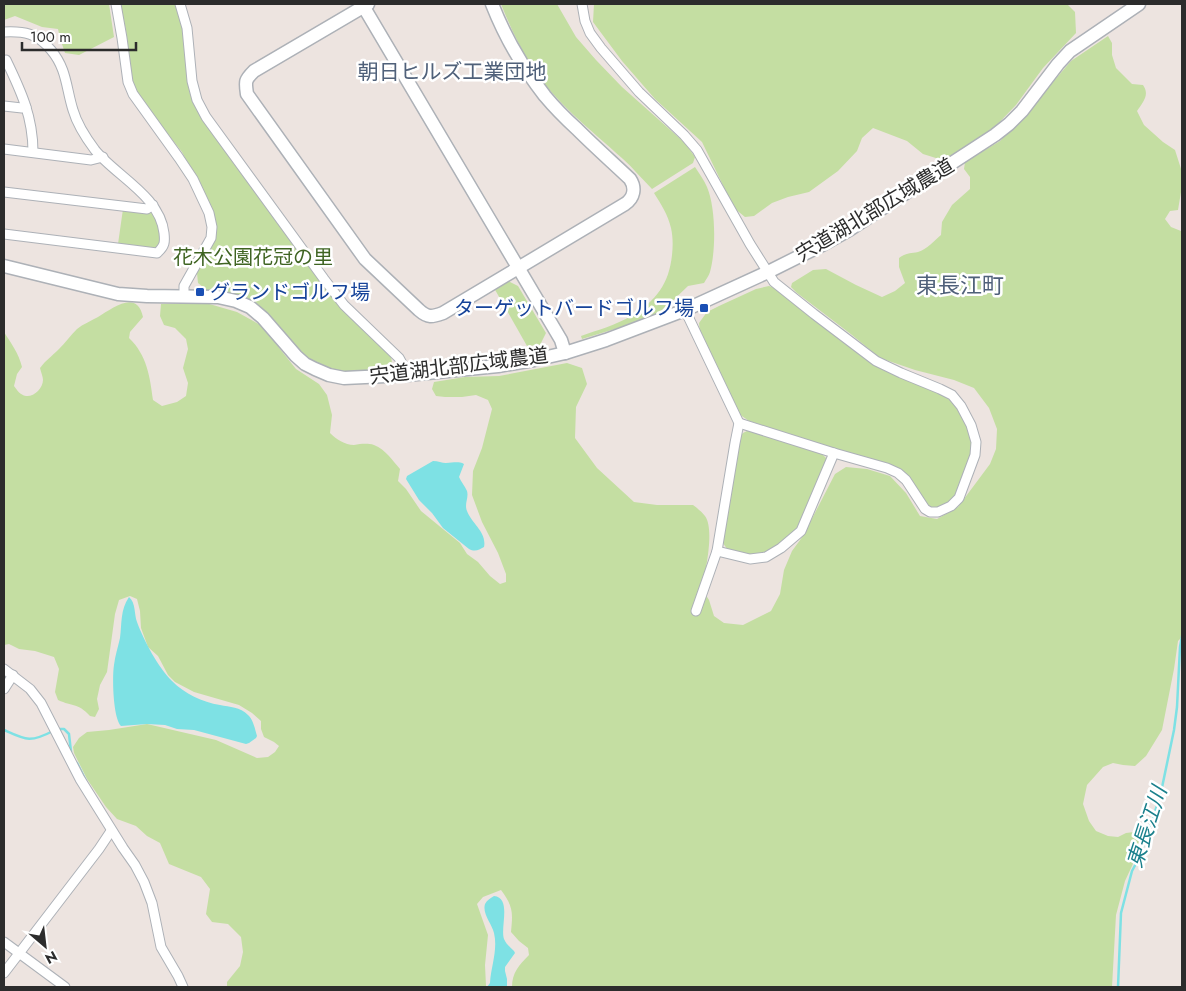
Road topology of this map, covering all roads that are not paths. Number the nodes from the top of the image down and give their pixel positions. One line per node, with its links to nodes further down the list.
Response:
1 (116, 4): 20 (street)
2 (180, 4): 23 (street)
3 (492, 4): 18 (street)
4 (582, 4): 19 (street)
5 (1139, 4): 19 (street, 宍道湖北部広域農道)
6 (364, 5): 18 (street); 18 (street)
7 (4, 32): 13 (street)
8 (4, 59): 10 (street)
9 (4, 106): 10 (street)
10 (26, 107): 12 (street)
11 (4, 149): 12 (street)
12 (33, 152): 13 (street)
13 (103, 157): 15 (street)
14 (4, 192): 15 (street)
15 (153, 206): 16 (street)
16 (4, 234)
17 (4, 266): 20 (street, 宍道湖北部広域農道)
18 (518, 268): 22 (street)
19 (768, 272): 21 (street, 宍道湖北部広域農道); 25 (street)
20 (184, 296): 23 (street, 宍道湖北部広域農道)
21 (685, 310): 22 (street, 宍道湖北部広域農道); 24 (street)
22 (565, 353): 23 (street, 宍道湖北部広域農道)
23 (407, 375)
24 (739, 423): 25 (street); 26 (street)
25 (834, 453): 26 (street)
26 (717, 551): 27 (street)
27 (696, 610)
28 (4, 669): 29 (street)
29 (14, 675): 30 (street); 31 (street)
30 (4, 688)
31 (111, 831): 33 (street); 36 (street)
32 (4, 942): 33 (street)
33 (19, 953): 34 (street); 35 (street)
34 (4, 972)
35 (65, 987)
36 (183, 987)

